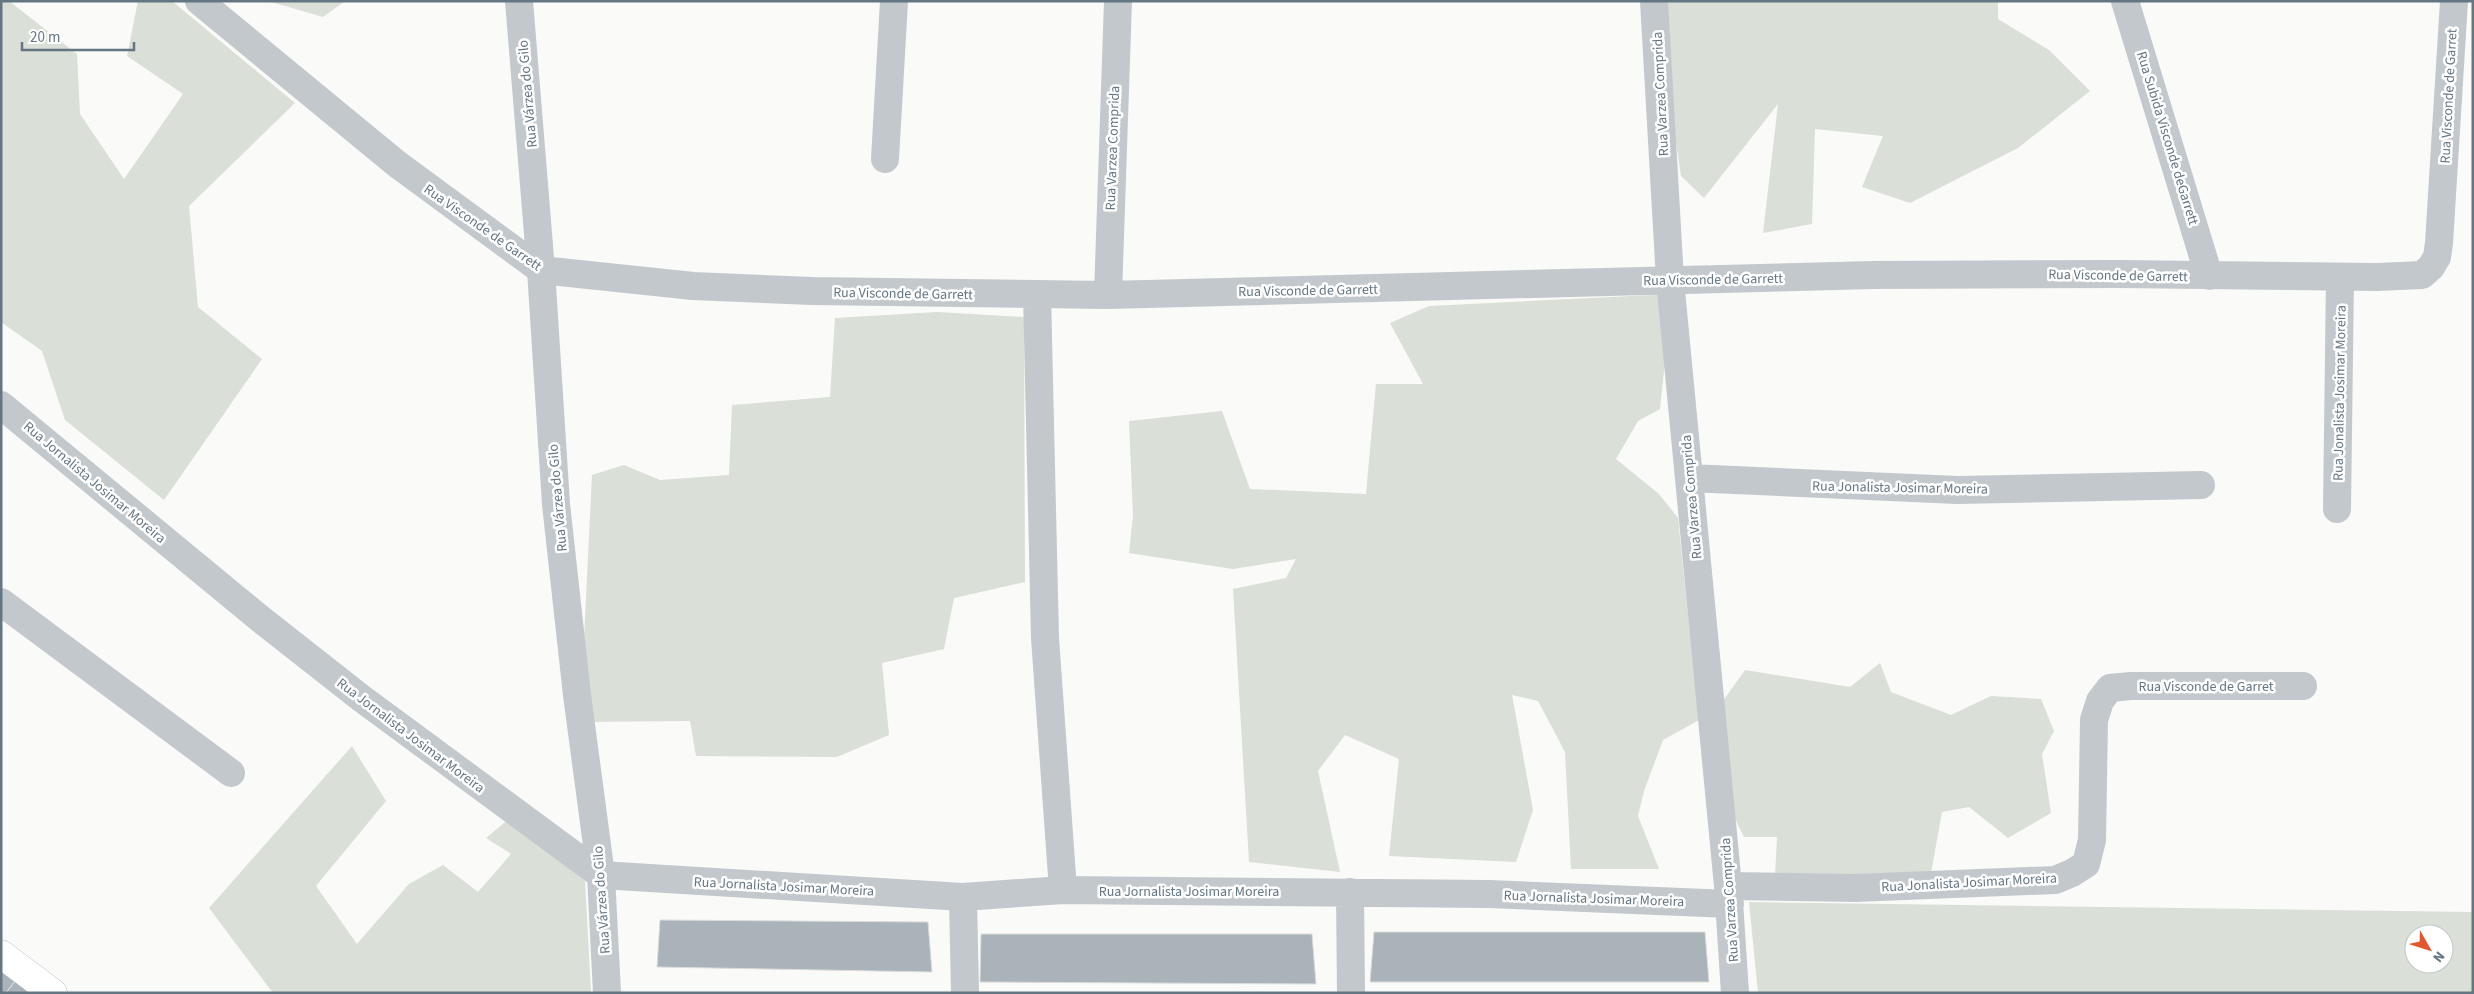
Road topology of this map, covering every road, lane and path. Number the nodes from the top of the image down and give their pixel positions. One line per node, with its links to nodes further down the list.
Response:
1 (199, 1): 10 (street, Rua Visconde de Garrett)
2 (519, 1): 10 (street, Rua Várzea do Gilo)
3 (894, 1): 8 (street)
4 (1118, 1): 15 (street, Rua Varzea Comprida)
5 (1654, 1): 13 (street, Rua Varzea Comprida)
6 (2125, 1): 11 (street, Rua Subida Visconde deGarrett)
7 (2454, 1): 9 (street, Rua Visconde de Garret)
8 (885, 159)
9 (2443, 192): 12 (street, Rua Visconde de Garrett)
10 (541, 270): 14 (street, Rua Visconde de Garrett); 24 (street, Rua Várzea do Gilo)
11 (2209, 276): 12 (street, Rua Visconde de Garrett); 13 (street, Rua Visconde de Garrett)
12 (2340, 277): 19 (street, Rua Jonalista Josimar Moreira)
13 (1670, 280): 15 (street, Rua Visconde de Garrett); 17 (street, Rua Varzea Comprida)
14 (1037, 294): 15 (street, Rua Visconde de Garrett); 25 (street)
15 (1108, 295)
16 (1, 405): 24 (street, Rua Jornalista Josimar Moreira)
17 (1689, 478): 18 (street, Rua Jonalista Josimar Moreira); 27 (street, Rua Varzea Comprida)
18 (2201, 485)
19 (2337, 510)
20 (1, 602): 23 (street)
21 (2303, 686): 22 (street, Rua Visconde de Garret)
22 (2110, 688): 27 (street, Rua Jonalista Josimar Moreira)
23 (231, 773)
24 (601, 875): 28 (street, Rua Jornalista Josimar Moreira); 31 (street, Rua Várzea do Gilo)
25 (1063, 890): 26 (street, Rua Jornalista Josimar Moreira); 28 (street, Rua Jornalista Josimar Moreira)
26 (1350, 892): 27 (street, Rua Jornalista Josimar Moreira); 33 (street)
27 (1729, 895): 34 (street, Rua Varzea Comprida)
28 (963, 897): 32 (street)
29 (1, 954): 30 (street)
30 (53, 993)
31 (607, 993)
32 (965, 993)
33 (1351, 993)
34 (1735, 993)

